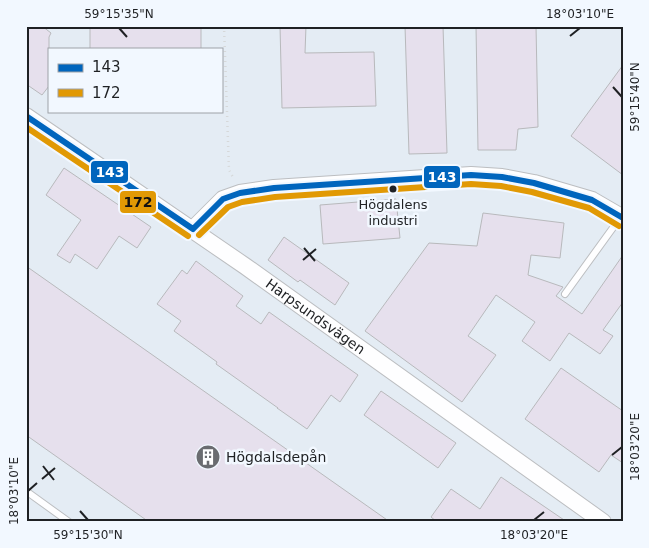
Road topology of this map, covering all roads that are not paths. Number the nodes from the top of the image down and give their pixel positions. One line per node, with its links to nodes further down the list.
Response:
1 (26, 116): 3 (street, Harpsundsvägen)
2 (622, 217): 3 (street); 4 (lane)
3 (193, 229): 7 (street, Harpsundsvägen)
4 (565, 294)
5 (26, 491): 6 (lane)
6 (70, 522)
7 (603, 522)

